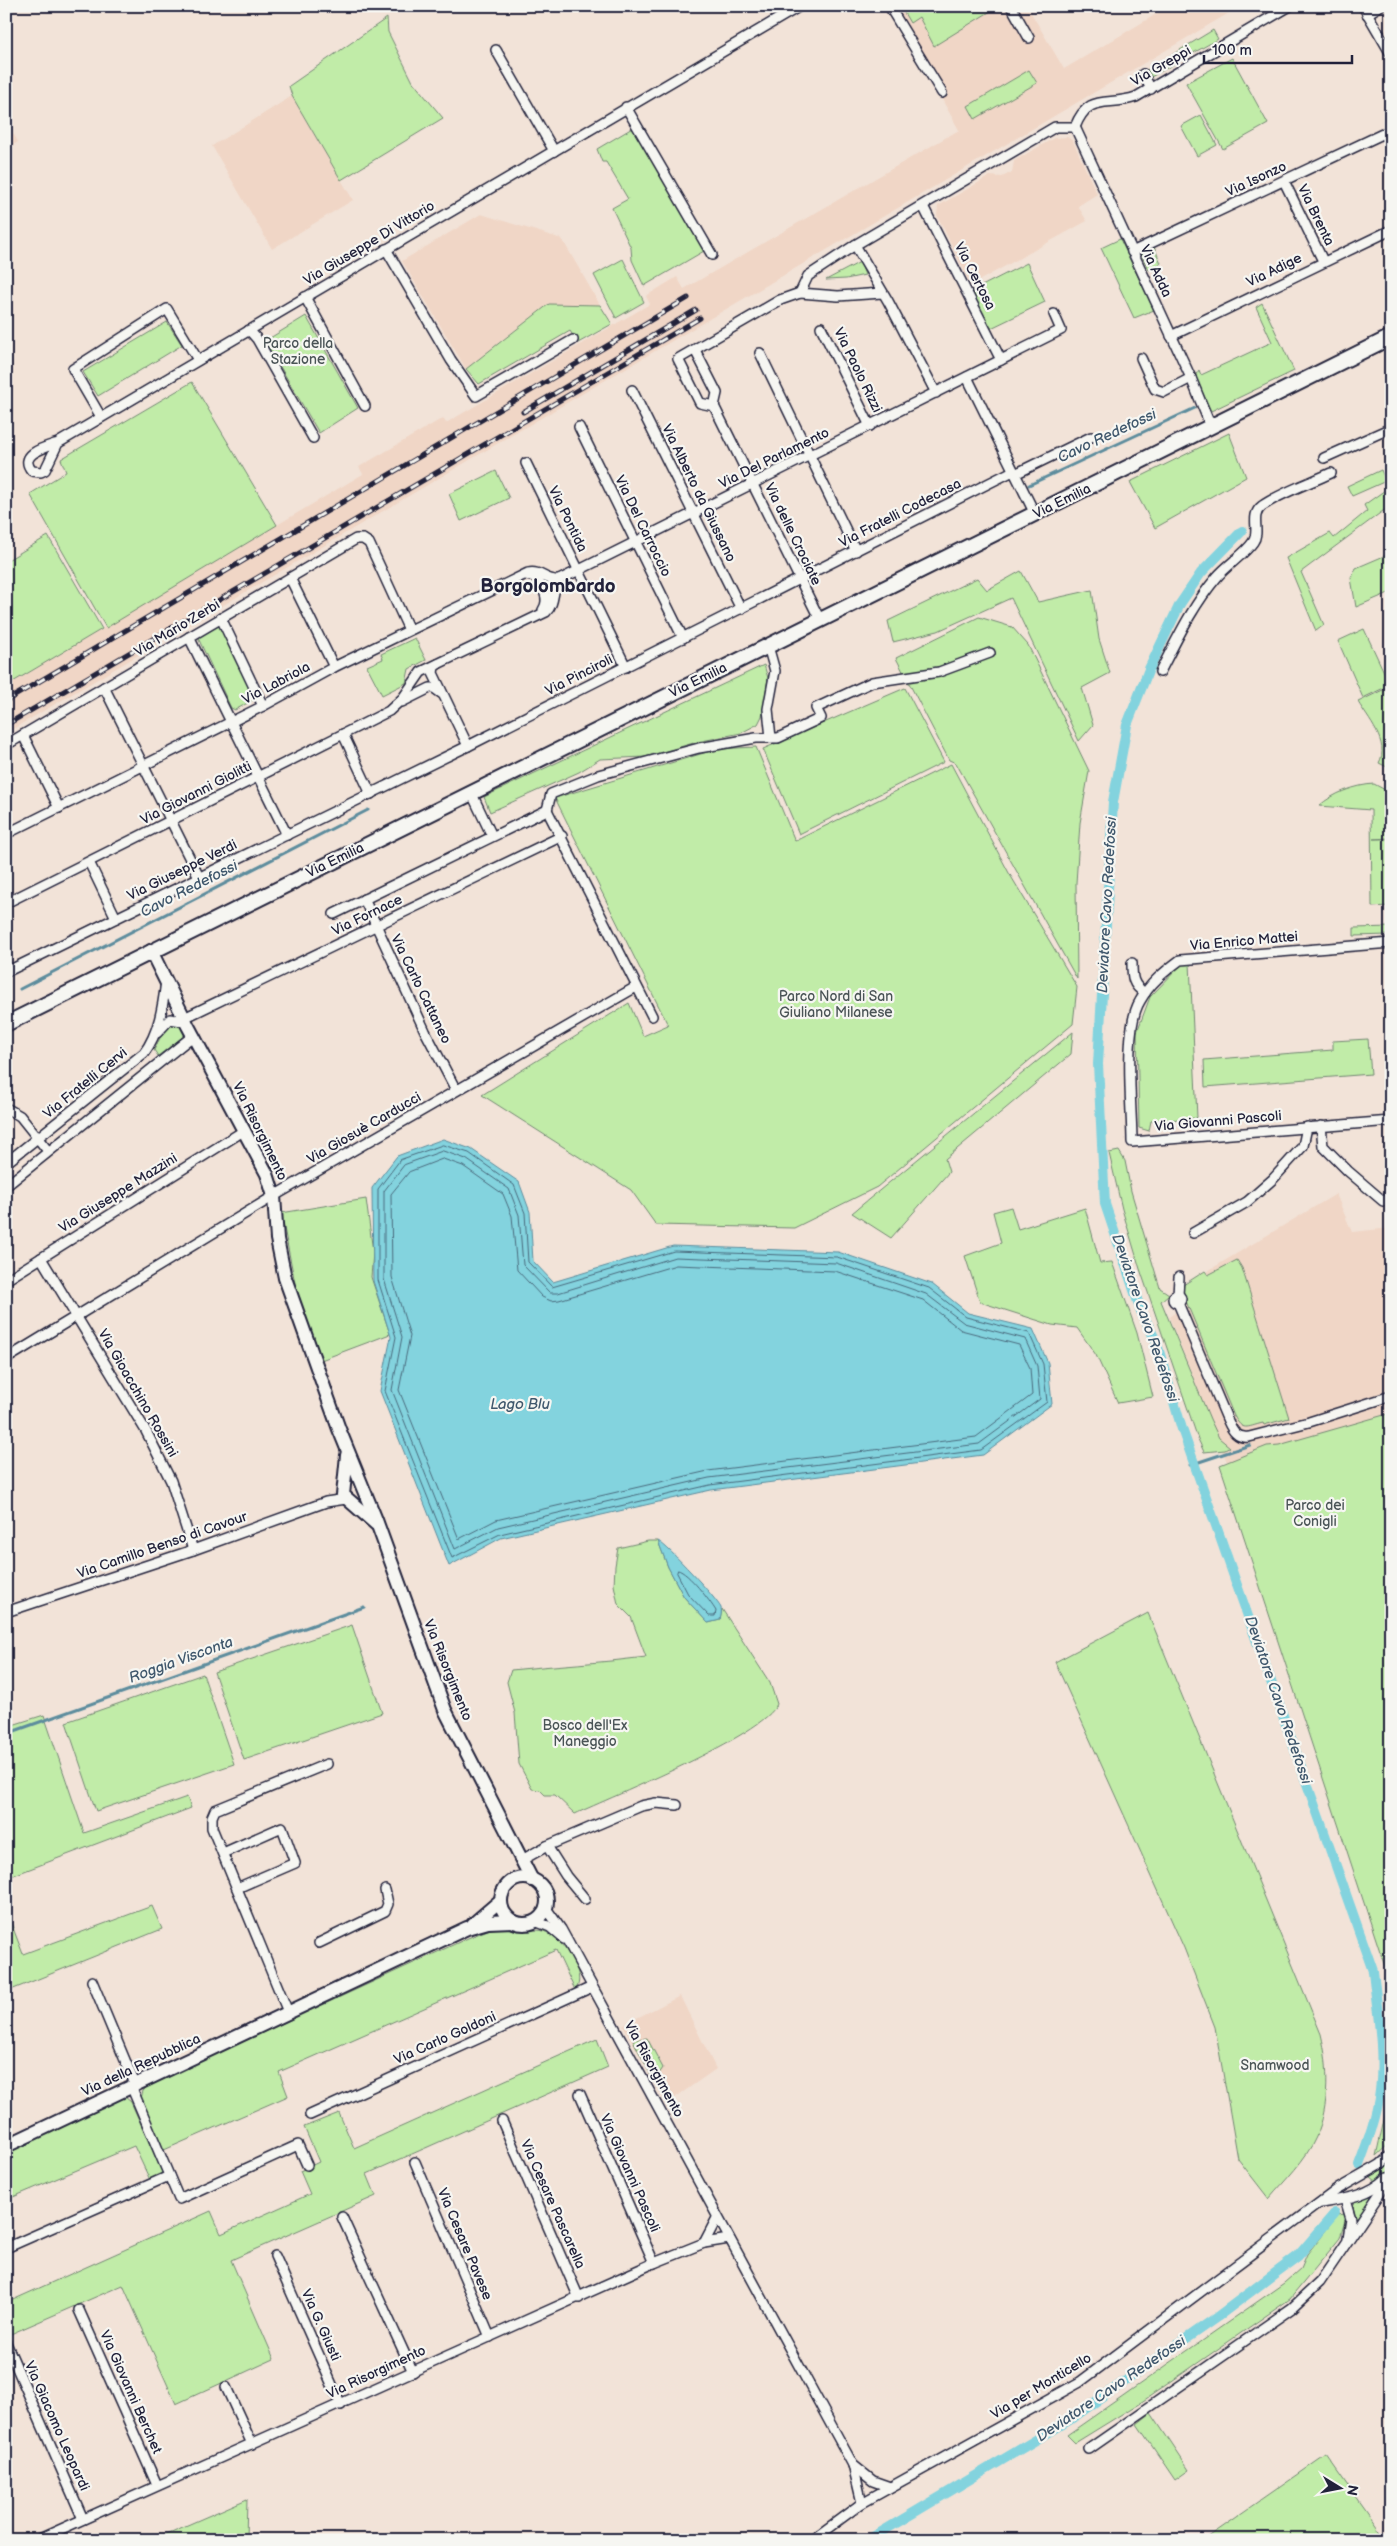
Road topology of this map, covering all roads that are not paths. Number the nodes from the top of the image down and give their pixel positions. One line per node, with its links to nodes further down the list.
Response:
1 (800, 6): 13 (street, Via Giuseppe Di Vittorio)
2 (889, 6): 12 (street)
3 (1011, 6): 7 (street)
4 (1290, 6): 11 (street, Via Greppi)
5 (1380, 6): 6 (street)
6 (1365, 10): 9 (street)
7 (1029, 38)
8 (496, 50): 16 (street)
9 (1391, 54)
10 (1142, 74): 11 (street)
11 (1151, 89): 14 (street, Via Greppi)
12 (942, 94)
13 (626, 107): 16 (street, Via Giuseppe Di Vittorio); 23 (street)
14 (1076, 127): 18 (street); 22 (street, Via Adda)
15 (1391, 130): 17 (street, Via Isonzo)
16 (554, 151): 21 (street, Via Giuseppe Di Vittorio)
17 (1284, 181): 22 (street, Via Isonzo); 24 (street, Via Brenta)
18 (923, 206): 20 (street); 38 (street, Via Certosa)
19 (1391, 230): 24 (street, Via Adige)
20 (855, 245): 25 (street); 26 (street)
21 (386, 249): 27 (street, Via Giuseppe Di Vittorio); 33 (street)
22 (1132, 252): 31 (street, Via Adda)
23 (712, 255)
24 (1323, 261): 31 (street, Via Adige)
25 (882, 293): 26 (street); 42 (street)
26 (800, 294): 34 (street)
27 (305, 297): 30 (street, Via Giuseppe Di Vittorio); 43 (street)
28 (1054, 314): 38 (street, Via Del Parlamento)
29 (821, 327): 46 (street, Via Paolo Rizzi)
30 (249, 330): 37 (street, Via Giuseppe Di Vittorio); 51 (street)
31 (1171, 336): 40 (street, Via Adda)
32 (1391, 337): 48 (main road, Via Emilia)
33 (573, 340)
34 (695, 350): 44 (street); 44 (street)
35 (760, 354): 53 (street)
36 (1142, 358): 40 (street)
37 (198, 360): 45 (street, Via Giuseppe Di Vittorio); 45 (street)
38 (1000, 360): 39 (street, Via Del Parlamento)
39 (967, 377): 42 (street, Via Del Parlamento); 56 (street)
40 (1191, 378): 48 (street, Via Adda)
41 (632, 390): 59 (street, Via Alberto da Giussano)
42 (936, 393): 46 (street, Via Del Parlamento)
43 (365, 406)
44 (714, 406): 58 (street, Via delle Crociate)
45 (101, 417): 52 (street, Via Giuseppe Di Vittorio)
46 (870, 426): 53 (street, Via Del Parlamento)
47 (579, 427): 61 (street, Via Del Carroccio)
48 (1211, 427): 60 (main road, Via Emilia)
49 (1391, 428): 54 (street)
50 (1091, 437): 56 (street, Via Fratelli Codecasa)
51 (313, 438)
52 (58, 443)
53 (810, 456): 58 (street, Via Del Parlamento); 62 (street)
54 (1324, 458)
55 (526, 463): 63 (street, Via Pontida)
56 (1014, 473): 60 (street); 62 (street, Via Fratelli Codecasa)
57 (1331, 473): 80 (street)
58 (752, 484): 59 (street, Via Del Parlamento); 67 (street, Via delle Crociate)
59 (693, 514): 61 (street, Via Del Parlamento); 68 (street, Via Alberto da Giussano)
60 (1035, 514): 71 (main road, Via Emilia)
61 (636, 542): 63 (street, Via Del Parlamento); 74 (street, Via Del Carroccio)
62 (856, 551): 67 (street, Via Fratelli Codecasa)
63 (577, 570): 66 (street, Via Del Parlamento); 79 (street, Via Pontida)
64 (522, 576): 66 (street, Via Labriola); 69 (street); 72 (street, Via Labriola)
65 (290, 578): 70 (street, Via Mario Zerbi); 72 (street, Via Mario Zerbi); 78 (street)
66 (559, 580): 69 (street)
67 (799, 580): 68 (street, Via Pinciroli); 71 (street, Via delle Crociate)
68 (741, 609): 74 (street, Via Pinciroli)
69 (538, 615): 77 (street)
70 (221, 618): 73 (street, Via Mario Zerbi); 84 (street)
71 (820, 620): 75 (main road, Via Emilia)
72 (409, 630): 78 (street, Via Labriola)
73 (189, 637): 81 (street, Via Mario Zerbi); 85 (street)
74 (683, 638): 79 (street, Via Pinciroli)
75 (768, 646): 88 (street); 93 (main road, Via Emilia)
76 (990, 653): 88 (street)
77 (441, 662): 82 (street); 83 (street)
78 (334, 667): 84 (street, Via Labriola)
79 (626, 667): 90 (street, Via Pinciroli)
80 (1160, 672)
81 (104, 687): 87 (street, Via Mario Zerbi); 91 (street)
82 (441, 693): 83 (street, Via Giovanni Giolitti); 90 (street)
83 (397, 705): 86 (street, Via Giovanni Giolitti)
84 (263, 706): 85 (street, Via Labriola)
85 (231, 722): 91 (street, Via Labriola); 92 (street)
86 (343, 734): 92 (street, Via Giovanni Giolitti); 94 (street)
87 (23, 735): 89 (street, Via Mario Zerbi); 95 (street)
88 (771, 738): 96 (street)
89 (6, 745)
90 (468, 746): 94 (street, Via Pinciroli)
91 (143, 766): 95 (street, Via Labriola); 97 (street)
92 (258, 777): 97 (street, Via Giovanni Giolitti); 99 (street)
93 (471, 792): 100 (street); 110 (main road, Via Emilia)
94 (370, 794): 99 (street, Via Giuseppe Verdi)
95 (58, 808): 98 (street, Via Labriola)
96 (547, 810): 100 (street); 101 (street)
97 (171, 821): 102 (street, Via Giovanni Giolitti); 103 (street)
98 (6, 834)
99 (287, 835): 103 (street, Via Giuseppe Verdi)
100 (492, 836): 104 (street)
101 (562, 836): 108 (street, Via Fornace); 114 (street)
102 (89, 862): 105 (street, Via Giovanni Giolitti); 107 (street)
103 (199, 878): 107 (street, Via Giuseppe Verdi)
104 (364, 899): 106 (street); 108 (street, Via Carlo Cattaneo)
105 (6, 903)
106 (334, 914)
107 (116, 918): 112 (street, Via Giuseppe Verdi)
108 (376, 927): 118 (street, Via Fornace); 120 (street, Via Carlo Cattaneo)
109 (1391, 943): 115 (street, Via Enrico Mattei)
110 (151, 951): 113 (street, Via Risorgimento); 117 (main road, Via Emilia)
111 (1132, 963): 115 (street)
112 (6, 972)
113 (166, 981): 118 (street, Via Risorgimento); 119 (street, Via Fratelli Cervi)
114 (636, 987): 116 (street); 120 (street, Via Giosuè Carducci)
115 (1145, 994): 127 (street, Via Enrico Mattei)
116 (652, 1016)
117 (6, 1024)
118 (189, 1026): 119 (street); 125 (street, Via Risorgimento); 128 (street)
119 (152, 1039): 126 (street, Via Fratelli Cervi)
120 (456, 1090): 131 (street, Via Giosuè Carducci)
121 (6, 1108): 126 (street)
122 (1391, 1121): 123 (street, Via Giovanni Pascoli)
123 (1321, 1126): 124 (street, Via Giovanni Pascoli); 132 (street)
124 (1307, 1127): 127 (street, Via Giovanni Pascoli); 133 (street)
125 (245, 1130): 131 (street, Via Risorgimento); 134 (street, Via Giuseppe Mazzini)
126 (37, 1138): 128 (street); 129 (street, Via Fratelli Cervi)
127 (1132, 1142)
128 (48, 1151): 130 (street)
129 (6, 1163)
130 (6, 1186)
131 (274, 1196): 137 (street, Via Giosuè Carducci); 140 (street, Via Risorgimento)
132 (1391, 1200)
133 (1193, 1233)
134 (41, 1258): 136 (street, Via Giuseppe Mazzini); 137 (street, Via Gioacchino Rossini)
135 (1179, 1277): 139 (street)
136 (6, 1280)
137 (77, 1316): 138 (street, Via Giosuè Carducci); 144 (street, Via Gioacchino Rossini)
138 (6, 1359)
139 (1391, 1396)
140 (348, 1450): 141 (street, Via Risorgimento); 142 (street, Via Risorgimento)
141 (363, 1487): 142 (street); 142 (street); 143 (street, Via Risorgimento)
142 (346, 1495): 143 (street, Via Risorgimento); 144 (street, Via Camillo Benso di Cavour)
143 (376, 1525): 149 (street, Via Risorgimento)
144 (193, 1550): 145 (street, Via Camillo Benso di Cavour)
145 (6, 1612)
146 (327, 1764): 150 (street)
147 (677, 1805): 148 (street)
148 (547, 1846): 151 (street); 156 (street)
149 (515, 1849): 151 (street, Via Risorgimento); 153 (street, Via Risorgimento)
150 (223, 1853): 154 (street); 154 (street)
151 (522, 1860): 152 (street, Via Risorgimento)
152 (532, 1880): 153 (street); 158 (street)
153 (512, 1882): 157 (street)
154 (237, 1888): 166 (street)
155 (385, 1890): 163 (street)
156 (585, 1899)
157 (501, 1900): 159 (street); 161 (street, Via della Repubblica)
158 (546, 1908): 160 (street); 162 (street, Via Risorgimento)
159 (512, 1921): 160 (street); 161 (street, Via della Repubblica)
160 (535, 1921): 162 (street, Via Risorgimento)
161 (467, 1928): 166 (street, Via della Repubblica)
162 (566, 1940): 165 (street, Via Risorgimento)
163 (319, 1943)
164 (92, 1981): 167 (street)
165 (592, 1987): 169 (street, Via Carlo Goldoni); 182 (street, Via Risorgimento)
166 (288, 2012): 167 (street, Via della Repubblica)
167 (133, 2085): 171 (street, Via della Repubblica); 175 (street)
168 (580, 2094): 188 (street, Via Giovanni Pascoli)
169 (310, 2115)
170 (502, 2121): 189 (street, Via Cesare Pascarella)
171 (6, 2146)
172 (1391, 2155): 177 (street, Via per Monticello)
173 (415, 2162): 191 (street, Via Cesare Pavese)
174 (307, 2165): 175 (street)
175 (169, 2176): 186 (street)
176 (1391, 2176): 178 (street); 184 (street)
177 (1355, 2180): 178 (street); 179 (street); 180 (street, Via per Monticello)
178 (1369, 2191): 179 (street)
179 (1345, 2199): 180 (street); 184 (street)
180 (1321, 2203): 200 (street, Via per Monticello)
181 (342, 2217): 193 (street)
182 (717, 2218): 183 (street, Via Risorgimento); 185 (street)
183 (729, 2239): 185 (street, Via Risorgimento); 198 (street, Via Risorgimento)
184 (1347, 2242): 197 (street)
185 (704, 2243): 188 (street, Via Risorgimento)
186 (6, 2248)
187 (275, 2256): 195 (street, Via G. Giusti)
188 (654, 2263): 189 (street, Via Risorgimento)
189 (579, 2298): 191 (street, Via Risorgimento)
190 (79, 2310): 199 (street, Via Giovanni Berchet)
191 (490, 2337): 193 (street, Via Risorgimento)
192 (6, 2344): 202 (street, Via Giacomo Leopardi)
193 (414, 2372): 195 (street, Via Risorgimento)
194 (226, 2387): 196 (street)
195 (341, 2405): 196 (street, Via Risorgimento)
196 (252, 2444): 199 (street, Via Risorgimento)
197 (1089, 2449)
198 (853, 2465): 200 (street, Via Risorgimento); 201 (street, Via Risorgimento)
199 (157, 2485): 202 (street, Via Risorgimento)
200 (890, 2487): 201 (street, Via per Monticello)
201 (862, 2503): 204 (street, Via per Monticello)
202 (83, 2519): 203 (street, Via Risorgimento)
203 (38, 2540)
204 (812, 2540)

